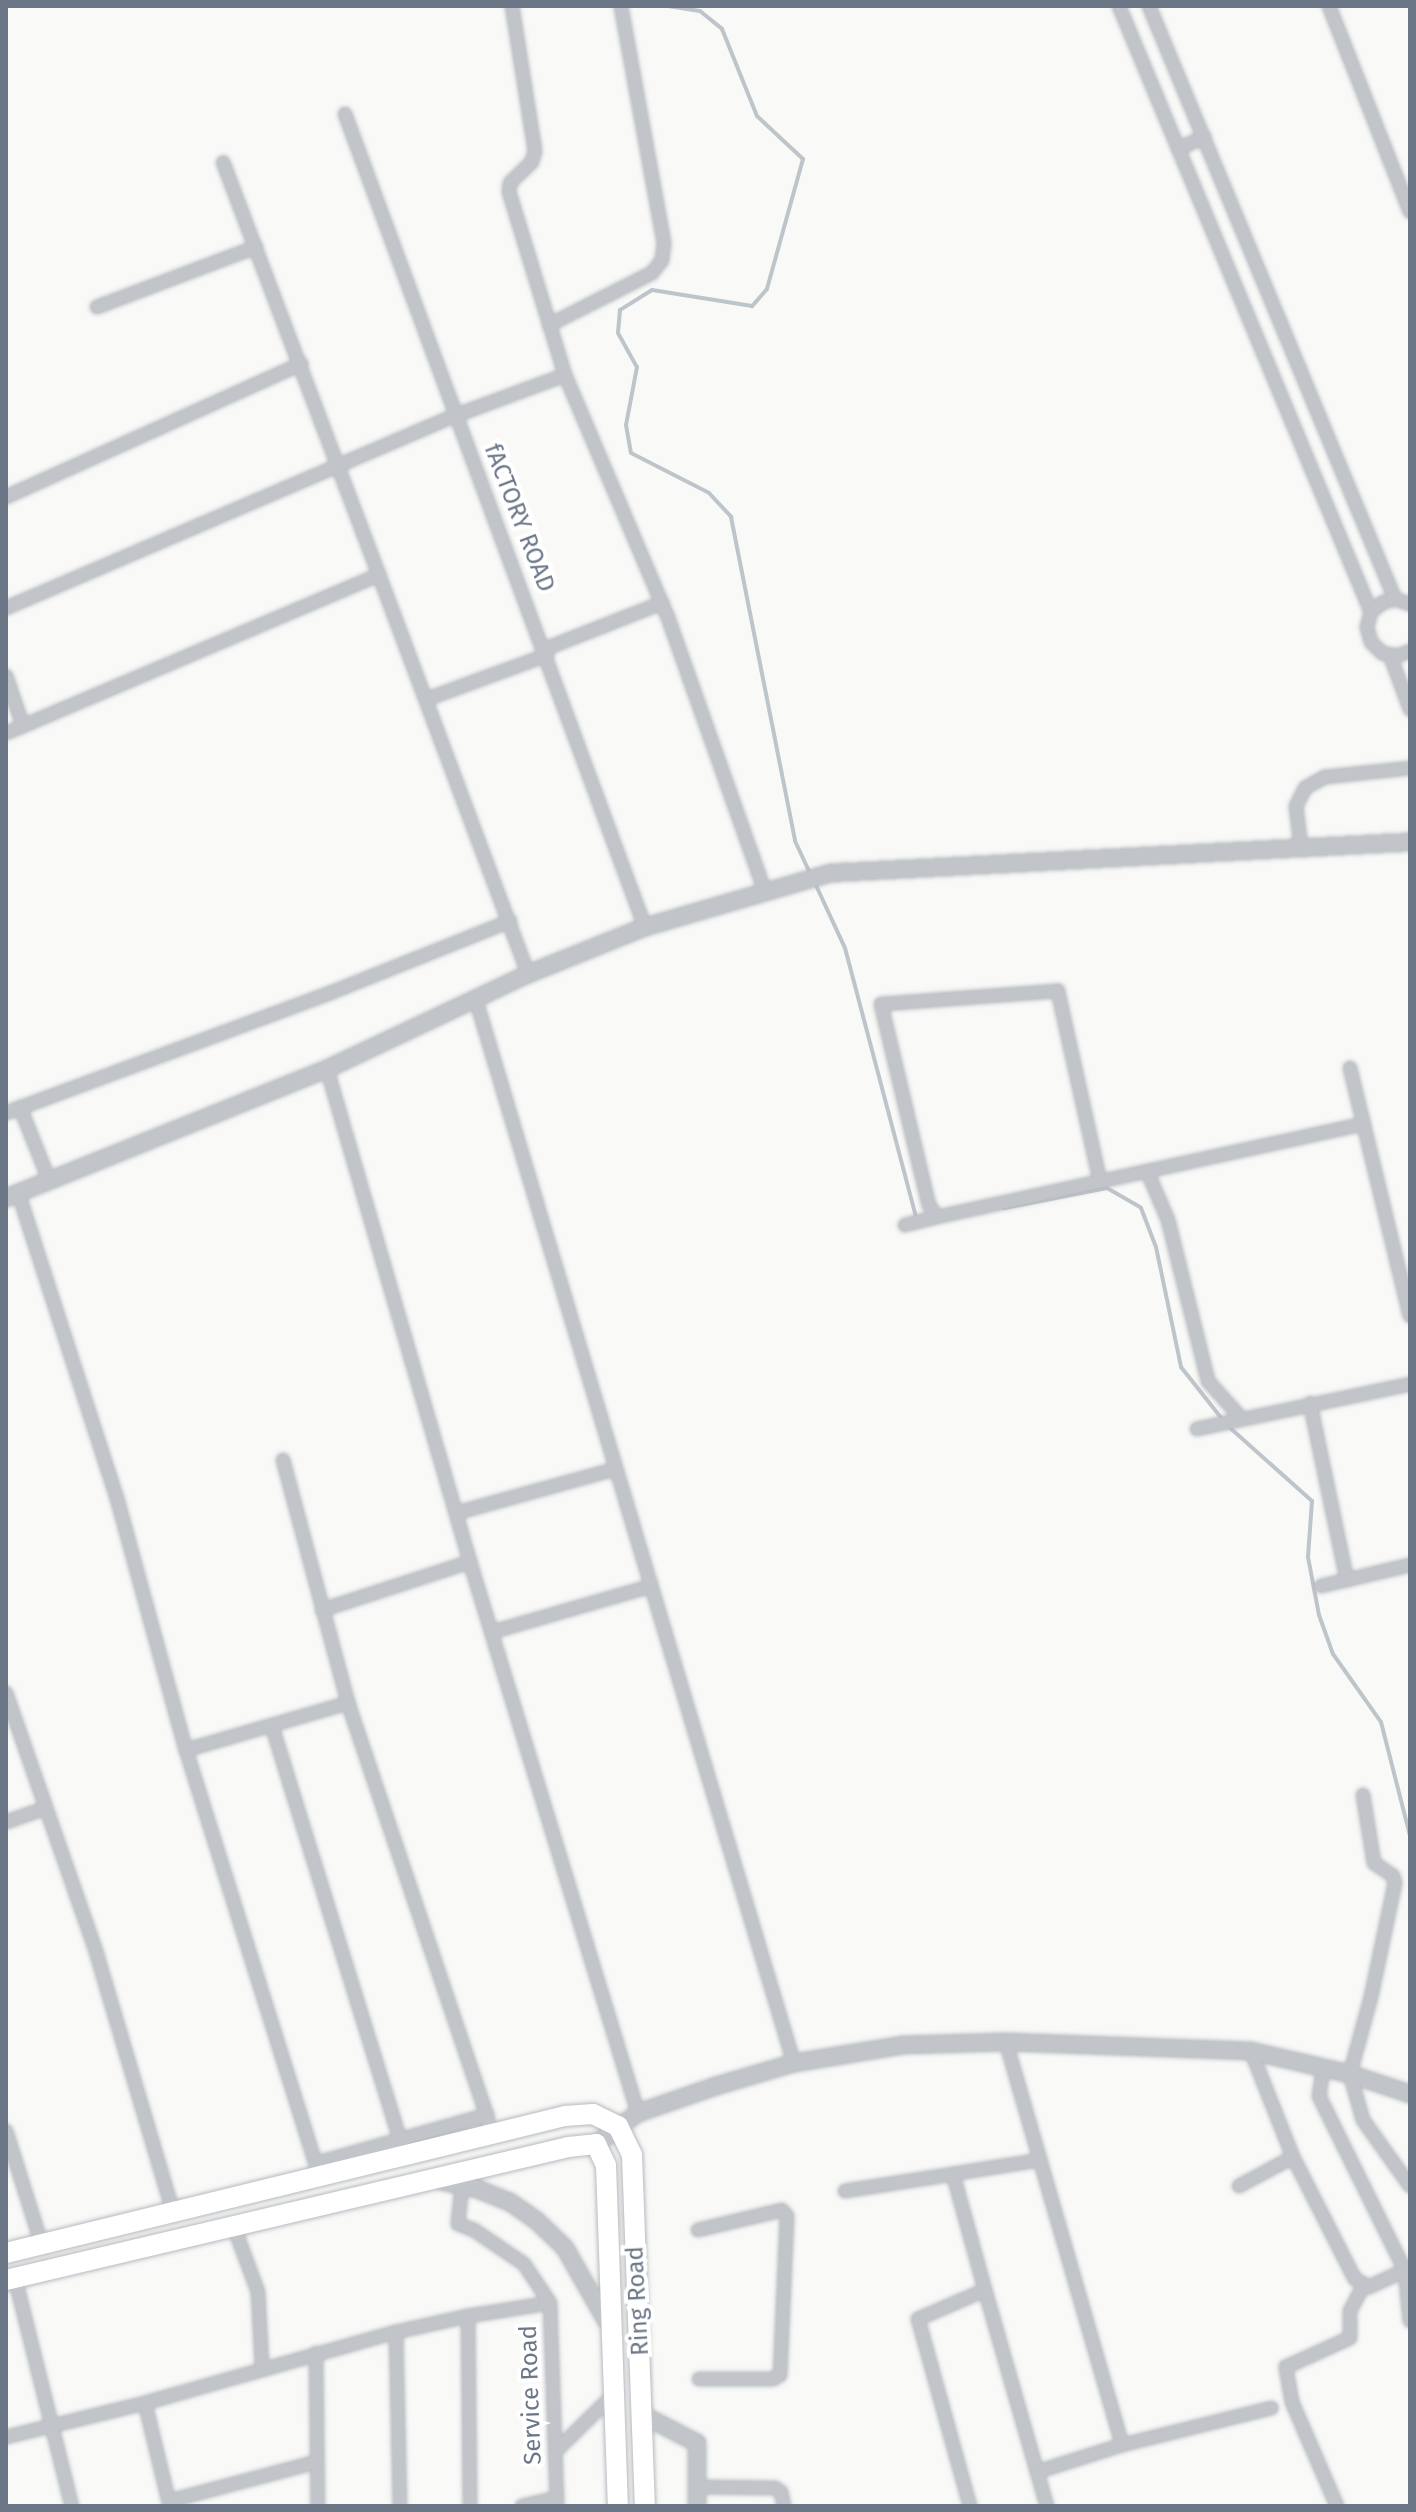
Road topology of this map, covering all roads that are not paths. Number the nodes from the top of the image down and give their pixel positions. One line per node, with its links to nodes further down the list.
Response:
1 (512, 6): 13 (street)
2 (621, 6): 13 (street)
3 (1119, 6): 8 (street)
4 (1149, 6): 7 (street)
5 (1329, 6): 10 (street)
6 (347, 120): 16 (street, fACTORY ROAD)
7 (1204, 137): 8 (street); 20 (street)
8 (1178, 149): 24 (street)
9 (223, 163): 11 (street)
10 (1410, 212)
11 (256, 247): 12 (street); 14 (street)
12 (97, 307)
13 (549, 325): 15 (street)
14 (301, 364): 17 (street); 18 (street)
15 (565, 375): 16 (street); 21 (street)
16 (457, 415): 17 (street); 26 (street, fACTORY ROAD)
17 (337, 467): 19 (street); 23 (street)
18 (6, 497)
19 (379, 575): 29 (street); 31 (street)
20 (1395, 599): 22 (street); 24 (street)
21 (662, 603): 26 (street); 36 (street)
22 (1410, 604)
23 (6, 608)
24 (1371, 612): 27 (street)
25 (1410, 651): 27 (street)
26 (546, 652): 29 (street); 38 (street, fACTORY ROAD)
27 (1390, 655): 30 (street)
28 (6, 676): 31 (street)
29 (427, 699): 37 (street)
30 (1410, 709)
31 (23, 726): 32 (street)
32 (6, 733)
33 (1410, 768): 35 (street)
34 (1410, 842): 35 (street)
35 (1301, 848): 36 (street)
36 (765, 891): 38 (street)
37 (510, 921): 39 (street); 43 (street)
38 (645, 927): 39 (street)
39 (528, 974): 40 (street)
40 (476, 1000): 42 (street); 58 (street)
41 (1350, 1068): 45 (street)
42 (327, 1069): 47 (street); 59 (street)
43 (20, 1107): 44 (street); 47 (street)
44 (6, 1113)
45 (1364, 1124): 46 (street); 52 (street)
46 (1147, 1171): 48 (street); 55 (street)
47 (49, 1180): 49 (street)
48 (1100, 1181): 50 (street); 50 (street)
49 (12, 1195): 70 (street)
50 (931, 1218): 51 (street)
51 (908, 1224)
52 (1410, 1316)
53 (1410, 1384): 54 (street)
54 (1310, 1403): 55 (street); 62 (street)
55 (1238, 1420): 56 (street)
56 (1197, 1429)
57 (283, 1460): 65 (street)
58 (616, 1469): 59 (street); 63 (street)
59 (456, 1513): 60 (street)
60 (470, 1562): 65 (street); 66 (street)
61 (1410, 1565): 62 (street)
62 (1347, 1580): 64 (street)
63 (651, 1586): 66 (street); 76 (street)
64 (1321, 1586)
65 (322, 1610): 68 (street)
66 (492, 1632): 80 (street)
67 (6, 1693): 72 (street)
68 (348, 1703): 69 (street); 81 (street)
69 (272, 1726): 70 (street); 84 (street)
70 (186, 1750): 88 (street)
71 (1363, 1795): 78 (street)
72 (46, 1808): 73 (street); 95 (street)
73 (6, 1822)
74 (1006, 2042): 75 (street); 76 (street); 87 (street)
75 (1251, 2051): 77 (street); 86 (street)
76 (794, 2063): 80 (street)
77 (1323, 2069): 78 (street); 100 (street)
78 (1350, 2074): 79 (street); 93 (street)
79 (1410, 2094)
80 (638, 2113): 82 (street)
81 (488, 2125): 82 (main road); 84 (street); 88 (main road)
82 (618, 2126): 85 (street); 115 (main road, Ring Road)
83 (6, 2131): 98 (street)
84 (400, 2140): 88 (street)
85 (596, 2144): 90 (main road); 108 (main road, Ring Road)
86 (1293, 2157): 92 (street); 102 (street)
87 (1040, 2160): 89 (street); 118 (street)
88 (318, 2171): 95 (main road)
89 (953, 2174): 94 (street); 103 (street)
90 (436, 2180): 91 (street); 96 (main road)
91 (462, 2185): 104 (street, Service Road); 108 (street)
92 (1239, 2186)
93 (1410, 2186)
94 (845, 2191)
95 (173, 2212): 98 (main road)
96 (234, 2227): 101 (main road); 110 (street)
97 (698, 2230): 111 (street)
98 (42, 2245): 99 (main road)
99 (6, 2253)
100 (1408, 2270): 102 (street); 106 (street)
101 (11, 2279): 116 (street)
102 (1363, 2287): 136 (street)
103 (985, 2290): 121 (street); 134 (street)
104 (550, 2303): 105 (street); 119 (street, Service Road)
105 (468, 2316): 107 (street); 128 (street)
106 (1410, 2321)
107 (396, 2332): 109 (street); 127 (street)
108 (613, 2334): 112 (main road, Ring Road)
109 (316, 2353): 110 (street); 120 (street)
110 (262, 2367): 113 (street)
111 (699, 2379)
112 (615, 2393): 119 (street); 130 (main road, Ring Road)
113 (145, 2403): 116 (street); 124 (street)
114 (1271, 2408): 118 (street)
115 (643, 2415): 122 (street); 131 (main road, Ring Road)
116 (53, 2425): 117 (street); 125 (street)
117 (6, 2437)
118 (1122, 2445): 121 (street)
119 (556, 2451): 123 (street, Service Road)
120 (317, 2462): 124 (street); 126 (street)
121 (1037, 2472): 135 (street)
122 (697, 2487): 132 (street); 133 (street)
123 (556, 2502): 129 (street)
124 (170, 2504)
125 (72, 2506)
126 (318, 2506)
127 (400, 2506)
128 (470, 2506)
129 (522, 2506)
130 (618, 2506)
131 (645, 2506)
132 (697, 2506)
133 (784, 2506)
134 (970, 2506)
135 (1047, 2506)
136 (1337, 2506)

